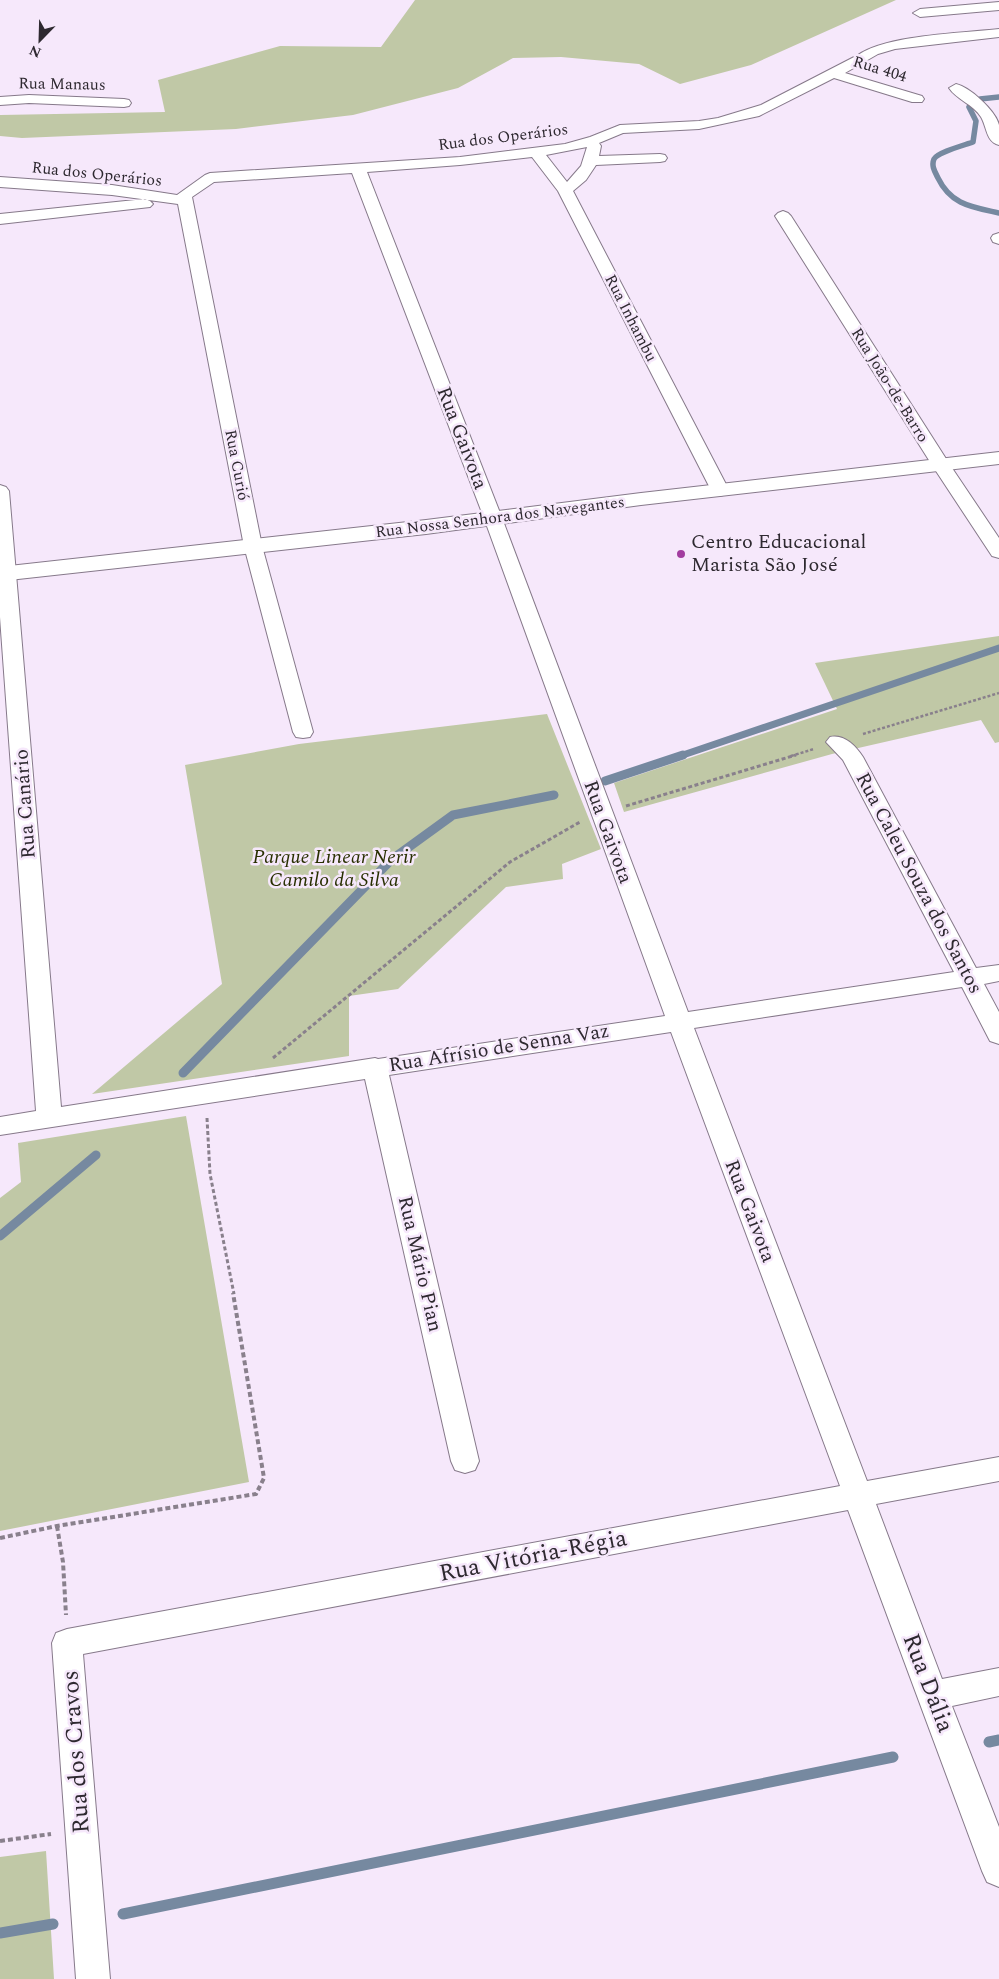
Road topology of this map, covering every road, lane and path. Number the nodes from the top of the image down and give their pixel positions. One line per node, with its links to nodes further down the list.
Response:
1 (999, 6): 2 (street)
2 (920, 13)
3 (995, 38): 4 (street, Rua dos Operários)
4 (832, 73): 6 (street, Rua 404); 9 (street, Rua dos Operários)
5 (956, 88): 10 (street)
6 (917, 99)
7 (0, 101): 8 (street, Rua Manaus)
8 (124, 103)
9 (595, 140): 11 (street, Rua dos Operários); 13 (street)
10 (999, 141)
11 (535, 151): 14 (street, Rua dos Operários); 16 (street, Rua Inhambu)
12 (660, 158): 13 (street)
13 (592, 161): 16 (street)
14 (358, 168): 17 (street, Rua dos Operários); 24 (street, Rua Gaivota)
15 (0, 182): 17 (street, Rua dos Operários)
16 (565, 190): 22 (street, Rua Inhambu)
17 (182, 198): 19 (street); 25 (street, Rua Curió)
18 (783, 216): 21 (street, Rua João-de-Barro)
19 (0, 219)
20 (999, 458): 21 (street, Rua Nossa Senhora dos Navegantes)
21 (941, 465): 22 (street, Rua Nossa Senhora dos Navegantes); 26 (street, Rua João-de-Barro)
22 (720, 490): 24 (street, Rua Nossa Senhora dos Navegantes)
23 (0, 491): 27 (street, Rua Canário)
24 (493, 518): 25 (street, Rua Nossa Senhora dos Navegantes); 31 (street, Rua Gaivota)
25 (253, 546): 27 (street, Rua Nossa Senhora dos Navegantes); 29 (street, Rua Curió)
26 (999, 552)
27 (3, 574): 38 (street, Rua Canário)
28 (999, 693): 30 (path)
29 (303, 732)
30 (844, 750): 31 (path); 33 (street, Rua Caleu Souza dos Santos)
31 (601, 814): 34 (street, Rua Gaivota); 37 (path)
32 (999, 973): 33 (street, Rua Afrísio de Senna Vaz)
33 (969, 977): 34 (street, Rua Afrísio de Senna Vaz); 35 (street, Rua Caleu Souza dos Santos)
34 (679, 1021): 36 (street, Rua Afrísio de Senna Vaz); 42 (street, Rua Gaivota)
35 (999, 1035)
36 (375, 1067): 37 (street, Rua Afrísio de Senna Vaz); 40 (street, Rua Mário Pian)
37 (235, 1090): 38 (street, Rua Afrísio de Senna Vaz); 43 (path)
38 (49, 1118): 39 (street, Rua Afrísio de Senna Vaz)
39 (0, 1126)
40 (465, 1461)
41 (999, 1469): 42 (street, Rua Vitória-Régia)
42 (858, 1496): 45 (street, Rua Vitória-Régia); 47 (street, Rua Dália)
43 (57, 1526): 44 (path); 45 (path, Rua dos Cravos)
44 (0, 1538)
45 (68, 1643): 49 (street, Rua dos Cravos)
46 (999, 1682): 47 (street)
47 (933, 1695): 48 (street, Rua Dália)
48 (999, 1871)
49 (93, 1979)

